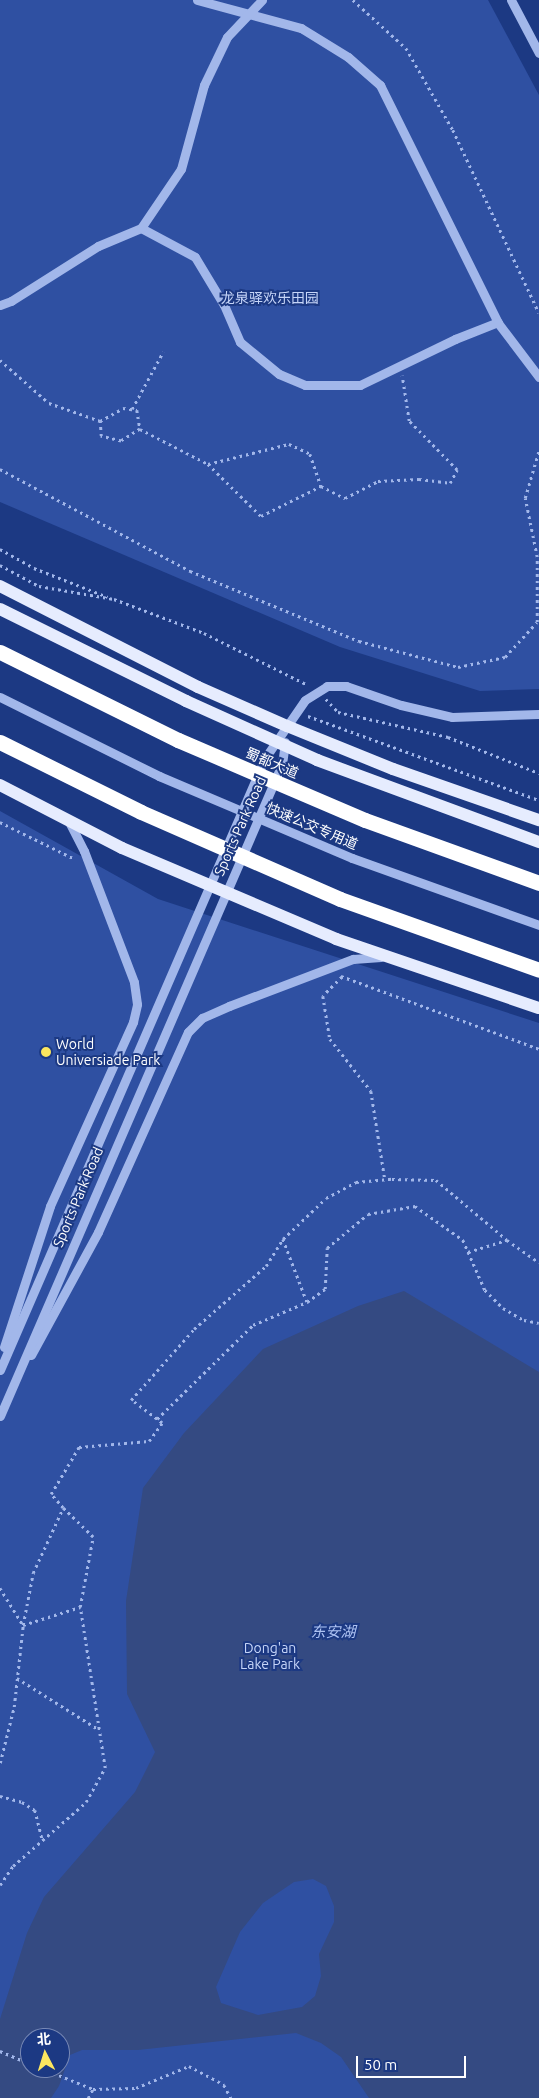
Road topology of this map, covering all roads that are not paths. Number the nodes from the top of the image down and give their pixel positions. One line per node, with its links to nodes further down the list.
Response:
1 (197, 0): 4 (street)
2 (262, 0): 4 (street)
3 (511, 0): 5 (street)
4 (249, 14): 6 (street); 8 (street)
5 (539, 53)
6 (141, 228): 7 (street); 8 (street)
7 (0, 305)
8 (498, 322): 9 (street)
9 (539, 377)
10 (0, 586): 15 (main road)
11 (0, 609): 20 (main road, bridge)
12 (0, 652): 21 (highway, 蜀都大道, bridge)
13 (0, 697): 22 (street, 快速公交专用道, bridge)
14 (539, 714): 15 (street)
15 (287, 726): 18 (main road); 27 (street, Sports Park Road); 28 (street, Sports Park Road)
16 (0, 742): 24 (highway, bridge)
17 (0, 785): 19 (main road, bridge)
18 (539, 820)
19 (70, 824): 23 (main road, bridge); 26 (street)
20 (539, 842)
21 (539, 883)
22 (539, 925)
23 (381, 957): 25 (main road, bridge); 28 (street)
24 (539, 970)
25 (539, 1008)
26 (0, 1361)
27 (0, 1370)
28 (6, 1400): 29 (street, Sports Park Road)
29 (0, 1416)

